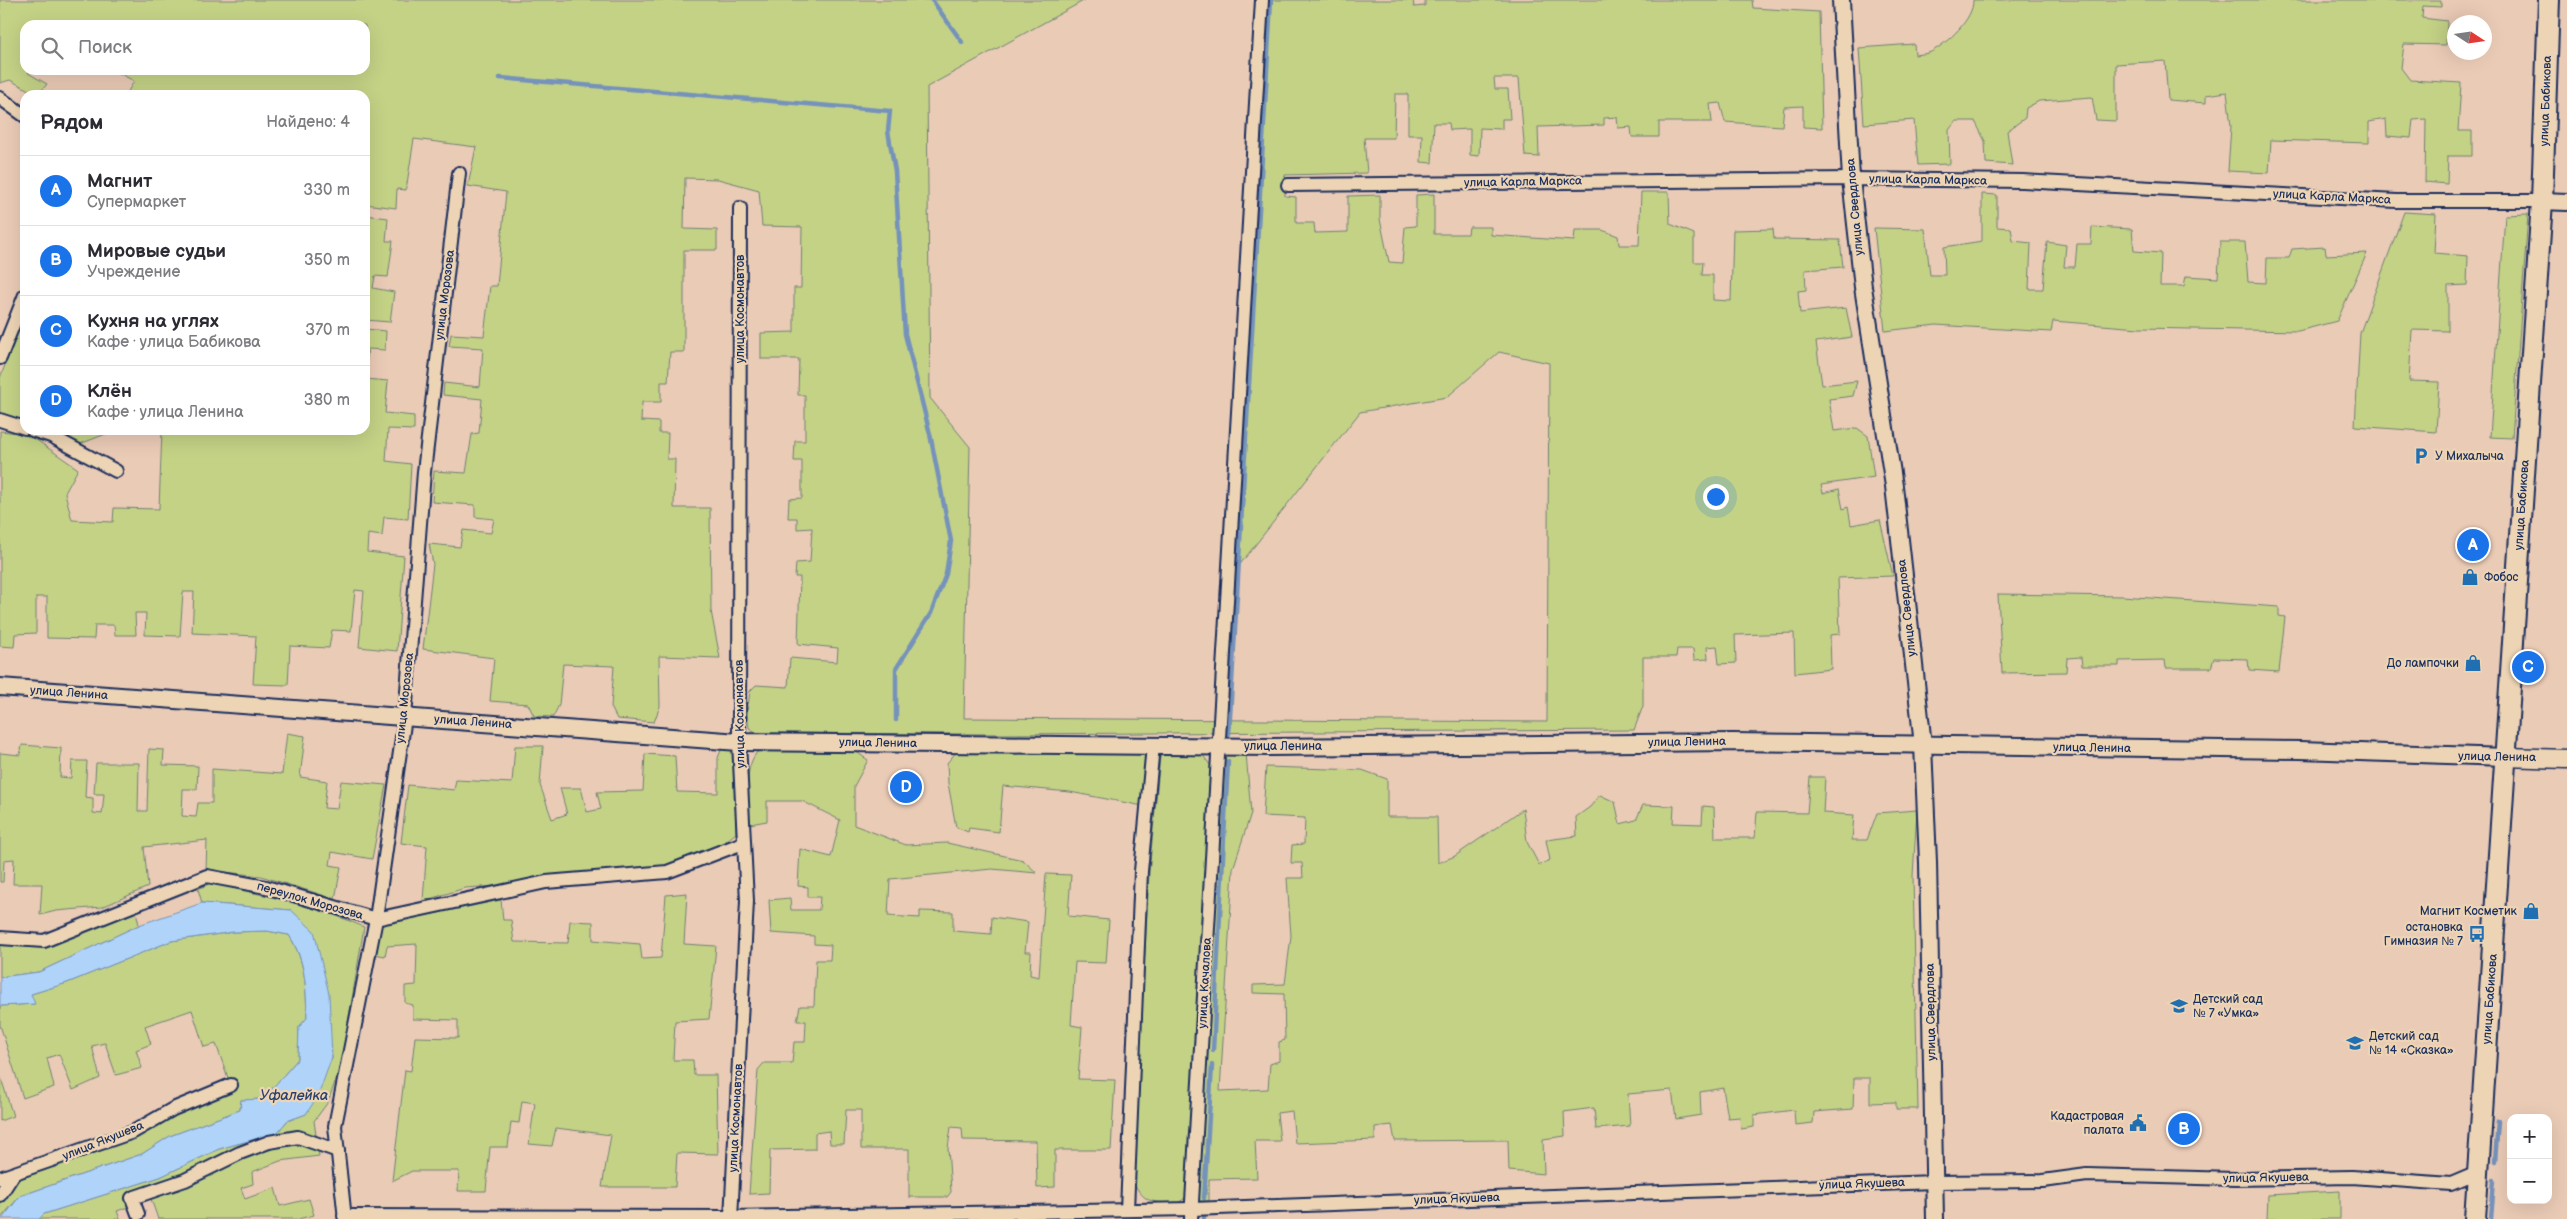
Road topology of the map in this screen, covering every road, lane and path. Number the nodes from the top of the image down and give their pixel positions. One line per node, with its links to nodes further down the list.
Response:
1 (1262, 0): 23 (street, улица Качалова)
2 (1841, 0): 7 (street, улица Свердлова)
3 (2549, 0): 9 (main road, улица Бабикова)
4 (0, 98): 5 (street)
5 (20, 112)
6 (459, 173): 19 (street, улица Морозова)
7 (1851, 179): 8 (street, улица Карла Маркса); 9 (street, улица Карла Маркса); 21 (street, улица Свердлова)
8 (1288, 185)
9 (2542, 201): 10 (street, улица Карла Маркса); 24 (main road, улица Бабикова)
10 (2567, 202)
11 (740, 208): 20 (street, улица Космонавтов)
12 (20, 308): 13 (street)
13 (0, 358)
14 (0, 420): 15 (street)
15 (20, 426)
16 (48, 435): 17 (street)
17 (116, 472)
18 (0, 687): 19 (street, улица Ленина)
19 (405, 716): 20 (street, улица Ленина); 27 (street, улица Морозова)
20 (739, 742): 22 (street, улица Ленина); 26 (street, улица Космонавтов)
21 (1923, 745): 23 (street, улица Ленина); 24 (street, улица Ленина); 34 (street, улица Свердлова)
22 (1153, 746): 23 (street, улица Ленина); 36 (street)
23 (1218, 746): 38 (street, улица Качалова)
24 (2506, 757): 25 (main road, улица Ленина); 31 (main road, улица Бабикова)
25 (2567, 759)
26 (743, 843): 27 (street, переулок Морозова); 40 (street, улица Космонавтов)
27 (376, 919): 28 (street, переулок Морозова); 30 (street, улица Морозова)
28 (0, 938)
29 (231, 1085): 32 (street, улица Якушева)
30 (338, 1151): 37 (street); 39 (street, улица Морозова)
31 (2477, 1173): 34 (street, улица Якушева); 42 (main road, улица Бабикова)
32 (13, 1175): 33 (street, улица Якушева); 35 (street)
33 (0, 1178)
34 (1934, 1182): 38 (street, улица Якушева); 41 (street, улица Свердлова)
35 (0, 1195)
36 (1127, 1210): 38 (street, улица Якушева); 40 (street, улица Якушева)
37 (138, 1214)
38 (1192, 1214)
39 (345, 1218): 40 (street, улица Якушева)
40 (731, 1218)
41 (1934, 1219)
42 (2475, 1219)

